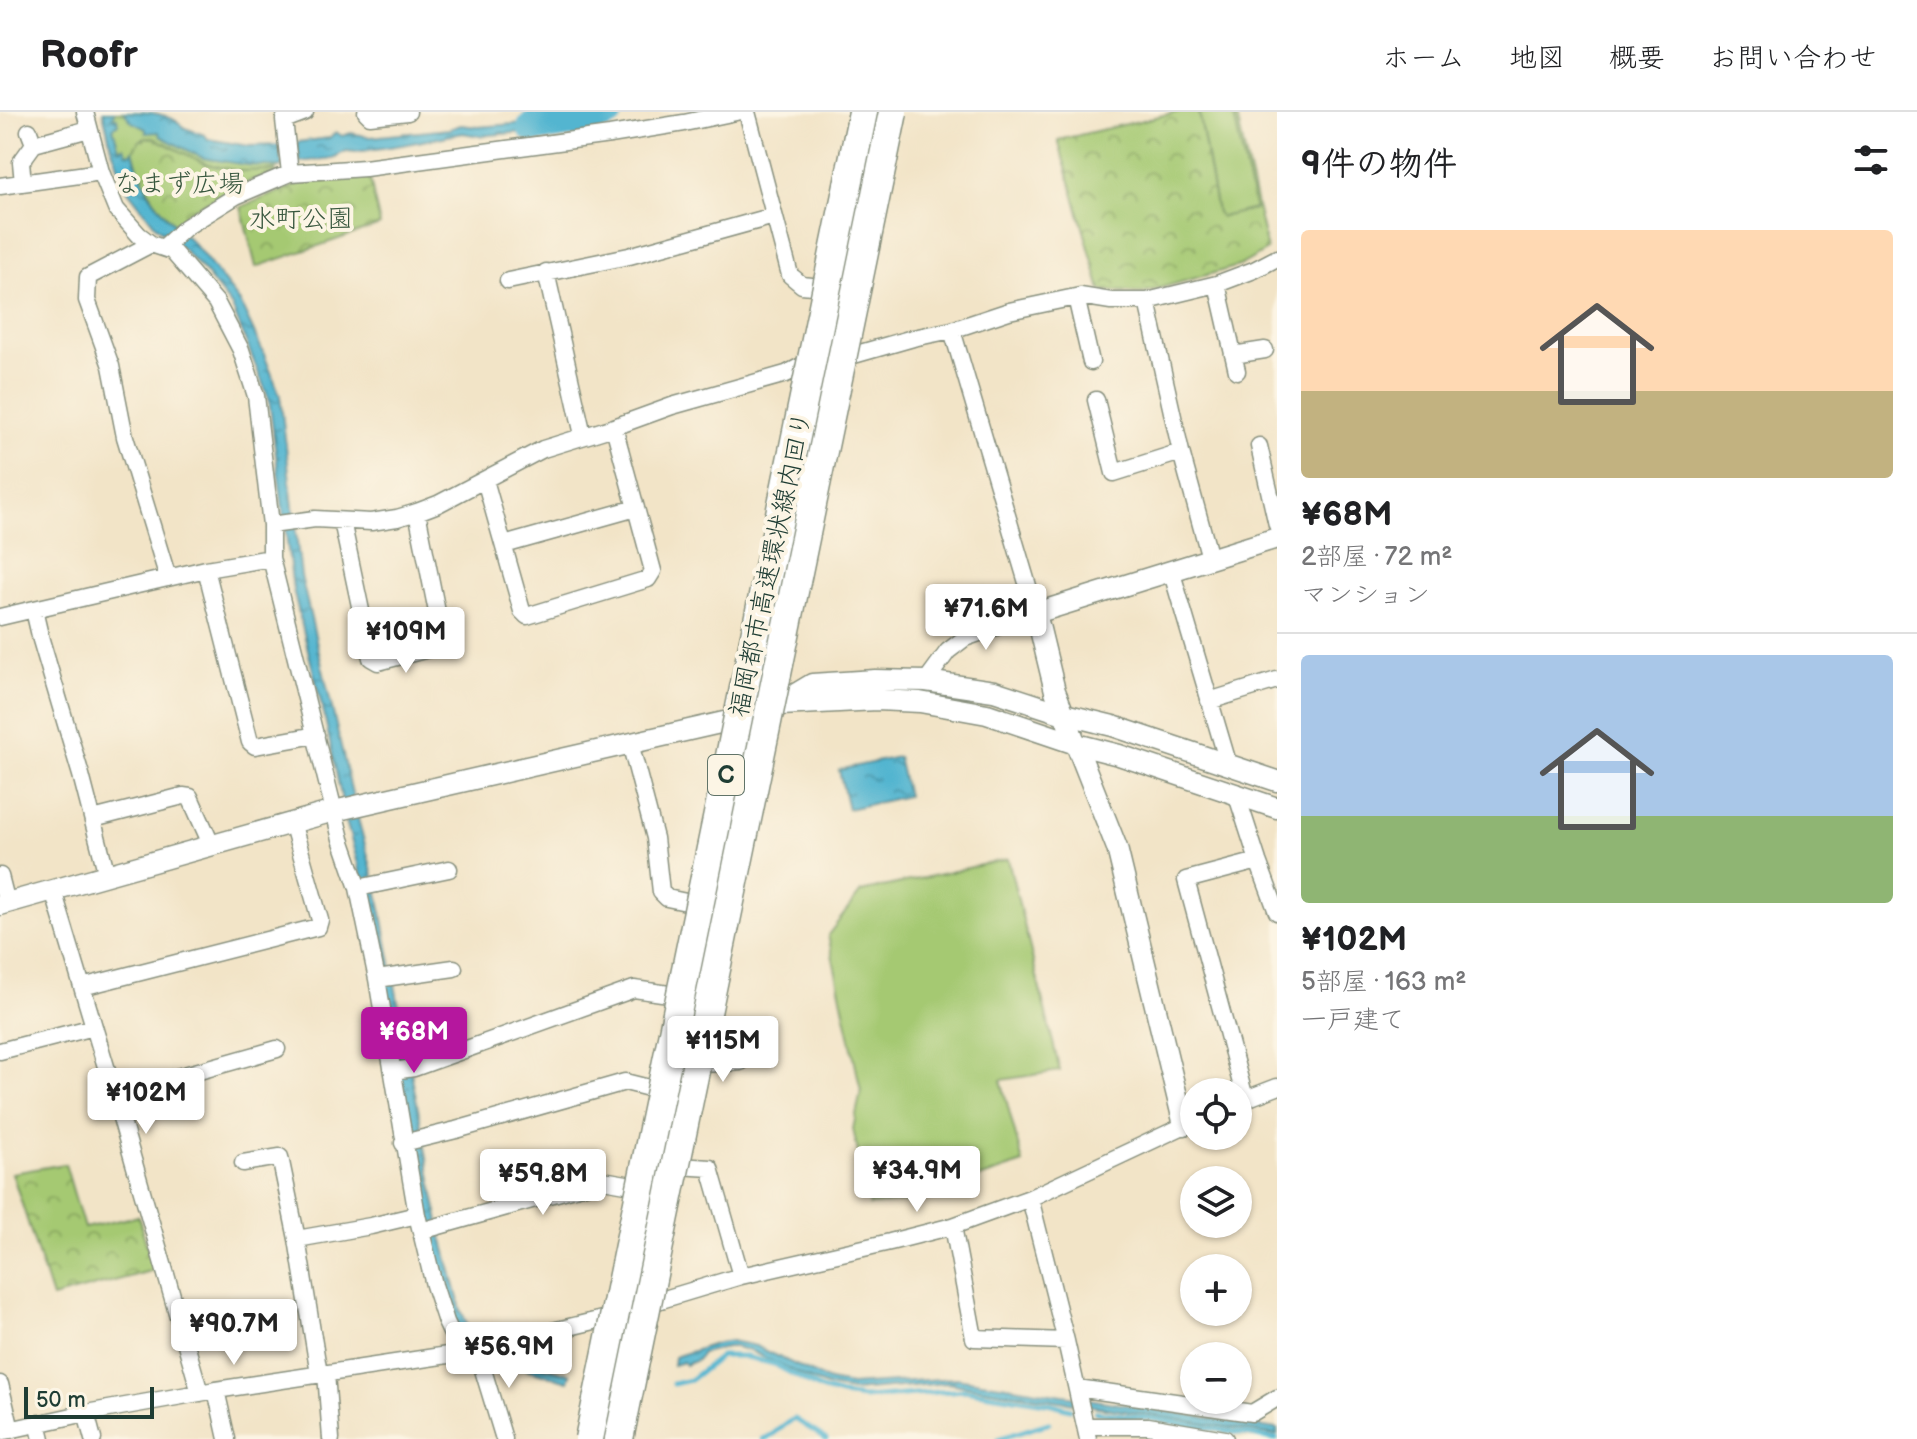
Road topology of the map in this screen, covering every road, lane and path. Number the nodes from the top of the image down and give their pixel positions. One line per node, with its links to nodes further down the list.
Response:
1 (305, 112): 11 (street)
2 (366, 112): 3 (street)
3 (408, 112)
4 (736, 112): 11 (street)
5 (747, 112): 15 (street)
6 (863, 112): 116 (highway, 福岡都市高速環状線内回り / C, bridge)
7 (893, 112): 14 (highway, C, bridge)
8 (905, 112): 14 (highway, bridge)
9 (87, 120): 10 (street); 12 (street)
10 (101, 172): 12 (street); 16 (street)
11 (290, 173): 16 (street)
12 (23, 183): 13 (street)
13 (0, 186)
14 (877, 186): 117 (highway, C, bridge)
15 (774, 216): 18 (street); 21 (street)
16 (158, 246): 38 (street); 46 (street)
17 (1277, 258): 20 (street)
18 (546, 272): 19 (street); 31 (street)
19 (508, 281)
20 (1217, 284): 23 (street); 25 (street)
21 (822, 287)
22 (1076, 297): 23 (street); 24 (street); 27 (street)
23 (1147, 301): 33 (street)
24 (952, 330): 26 (street); 48 (street)
25 (1265, 350)
26 (850, 356)
27 (1091, 362)
28 (805, 364): 30 (street)
29 (1096, 400): 33 (street)
30 (614, 427): 31 (street); 35 (street)
31 (583, 435): 34 (street)
32 (1259, 446): 39 (street)
33 (1181, 452): 43 (street)
34 (485, 480): 36 (street); 41 (street)
35 (636, 508): 41 (street); 41 (street)
36 (417, 512): 37 (street); 37 (street)
37 (342, 521): 38 (street)
38 (271, 525): 42 (street)
39 (1277, 525)
40 (1277, 538): 43 (street)
41 (504, 545)
42 (271, 558): 44 (street); 55 (street)
43 (1210, 558): 45 (street)
44 (206, 569): 46 (street); 55 (street)
45 (1171, 570): 48 (street); 52 (street)
46 (168, 578): 47 (street)
47 (34, 610): 49 (street); 63 (street)
48 (1036, 613): 51 (street); 54 (street)
49 (0, 617)
50 (1277, 680): 52 (street)
51 (926, 681): 53 (street); 54 (street)
52 (1209, 701): 58 (street)
53 (777, 705): 56 (street); 57 (street)
54 (1064, 714): 57 (street); 58 (street)
55 (316, 735): 62 (street)
56 (630, 743): 62 (street); 73 (street)
57 (1076, 744): 60 (street); 87 (street)
58 (1229, 766): 59 (street)
59 (1277, 781)
60 (1237, 796): 61 (street); 66 (street)
61 (1277, 808)
62 (334, 811): 64 (street); 70 (street)
63 (93, 819): 65 (street); 68 (street)
64 (292, 822): 65 (street); 77 (street)
65 (211, 844): 68 (street)
66 (1258, 861): 74 (street); 85 (street)
67 (449, 869): 70 (street)
68 (107, 875): 71 (street)
69 (0, 876): 72 (street)
70 (358, 888): 76 (street)
71 (53, 890): 72 (street); 77 (street)
72 (3, 904)
73 (696, 904)
74 (1276, 907)
75 (454, 968): 76 (street)
76 (377, 979): 84 (street)
77 (82, 987): 79 (street)
78 (676, 995): 84 (street)
79 (94, 1027): 81 (street); 88 (street)
80 (277, 1049): 88 (street)
81 (0, 1051)
82 (741, 1062): 83 (street)
83 (702, 1064)
84 (393, 1071): 92 (street)
85 (1236, 1078)
86 (1277, 1087): 90 (street)
87 (1180, 1089)
88 (113, 1090): 106 (street)
89 (657, 1090): 92 (street)
90 (1252, 1096)
91 (1180, 1127): 96 (street)
92 (403, 1143): 97 (street)
93 (243, 1163): 99 (street)
94 (679, 1166): 100 (street)
95 (638, 1186): 97 (street)
96 (1030, 1198): 98 (street); 101 (street)
97 (421, 1225): 99 (street); 102 (street)
98 (953, 1226): 100 (street); 101 (street)
99 (297, 1239): 103 (street)
100 (741, 1276): 102 (street)
101 (1066, 1341): 105 (street)
102 (469, 1352): 103 (street); 115 (street)
103 (323, 1374): 106 (street); 114 (street)
104 (0, 1384): 109 (street)
105 (1077, 1388): 107 (street); 111 (street)
106 (208, 1392): 108 (street); 113 (street)
107 (1277, 1398)
108 (86, 1413): 110 (street); 112 (street)
109 (6, 1431): 110 (street)
110 (40, 1431)
111 (1087, 1433): 118 (street)
112 (93, 1439)
113 (227, 1439)
114 (331, 1439)
115 (504, 1439)
116 (589, 1439)
117 (619, 1439)
118 (1225, 1439)

